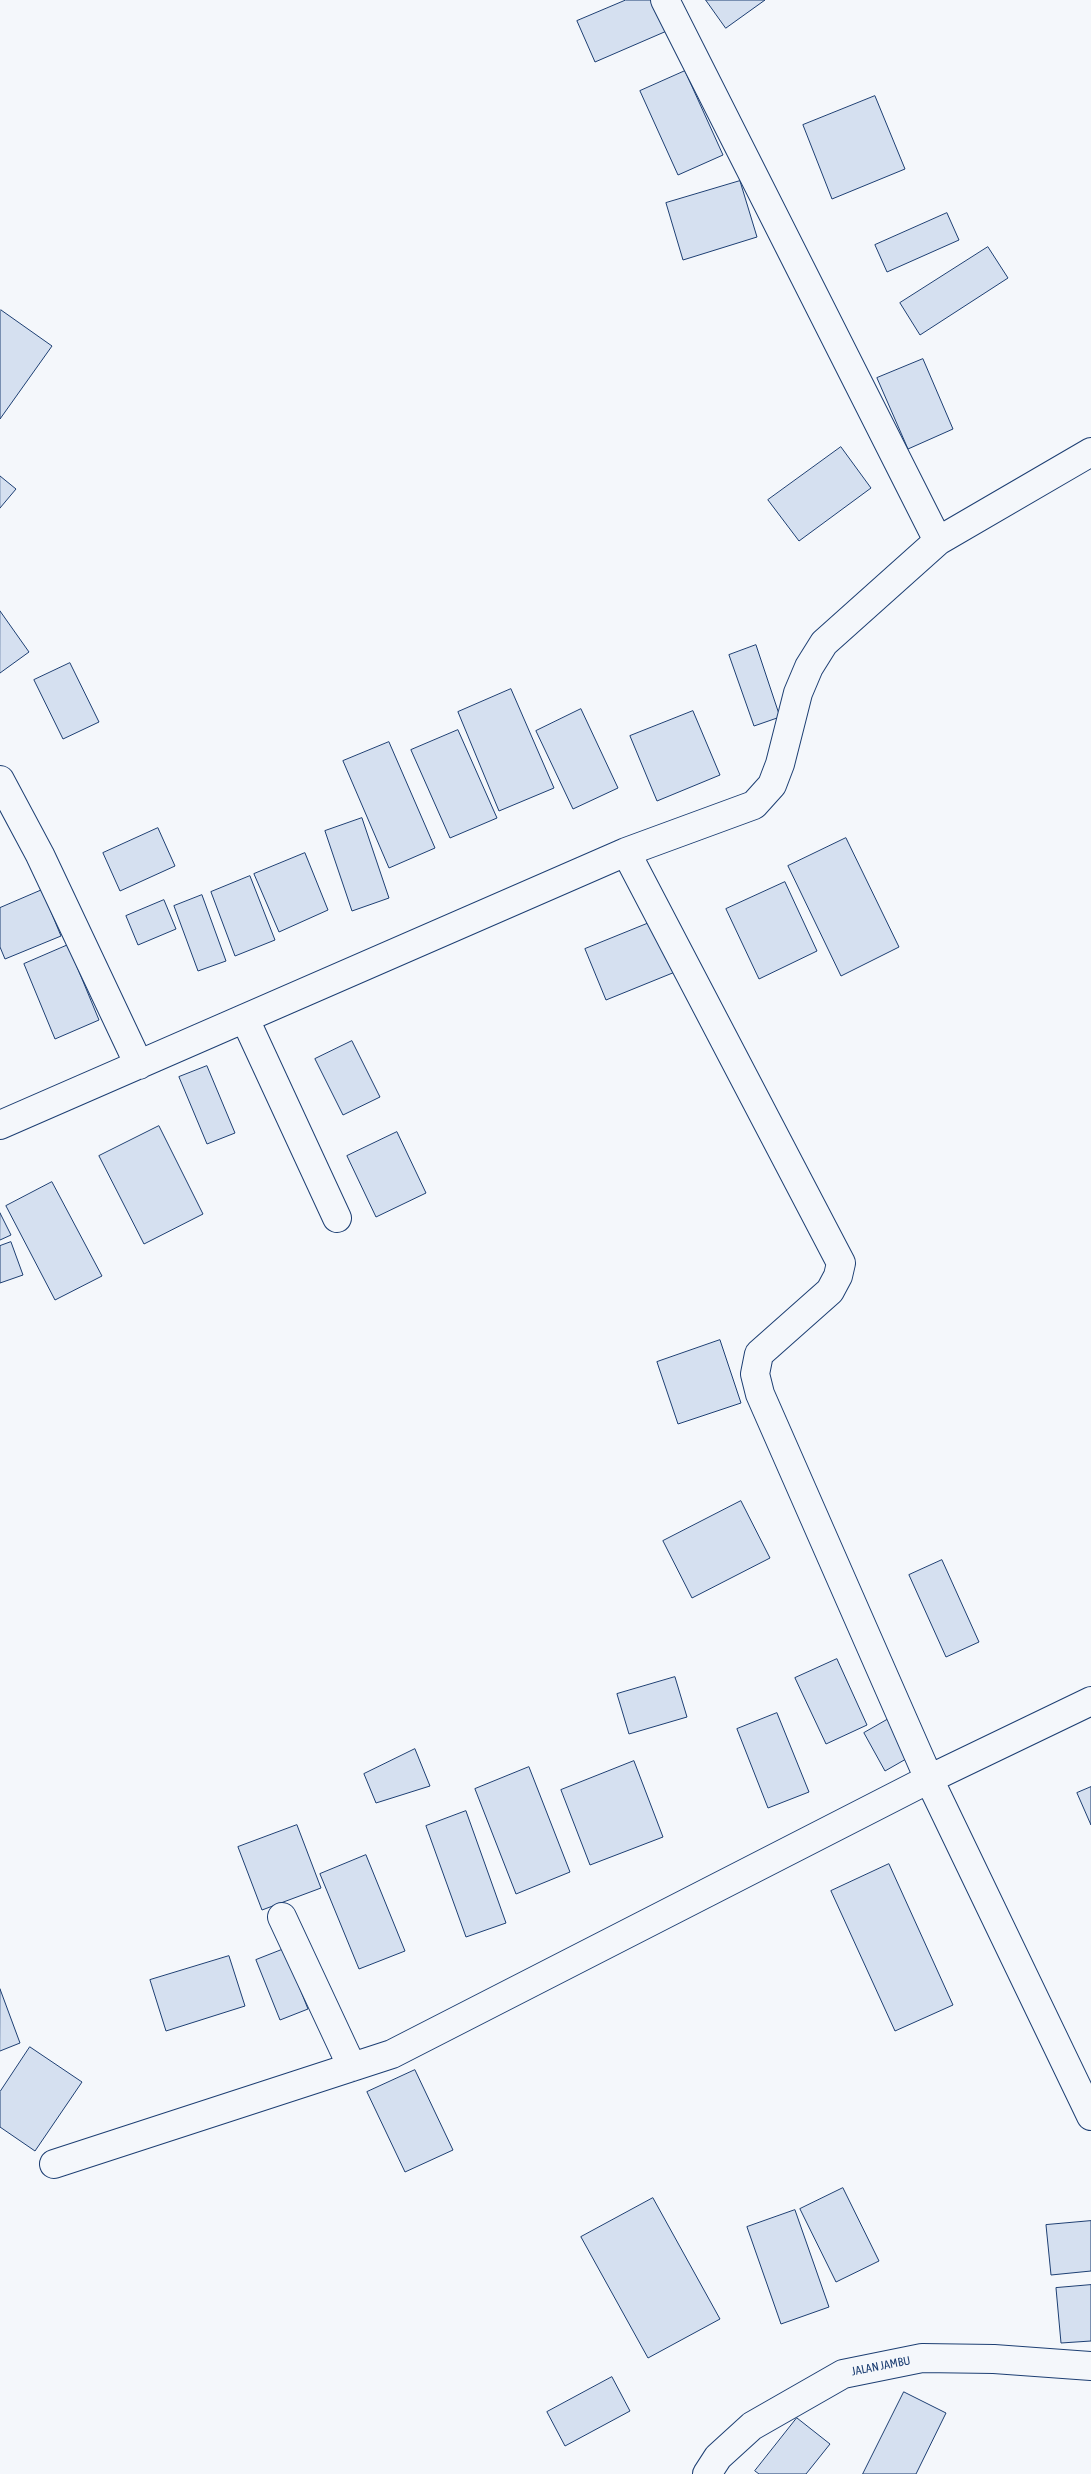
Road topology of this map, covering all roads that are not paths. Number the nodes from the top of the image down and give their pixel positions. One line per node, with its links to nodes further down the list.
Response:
1 (665, 0): 3 (street)
2 (1091, 452): 3 (street)
3 (938, 541): 5 (street)
4 (0, 780): 7 (street)
5 (626, 852): 6 (street); 11 (street)
6 (245, 1019): 7 (street); 9 (street)
7 (139, 1065): 8 (street)
8 (0, 1125)
9 (337, 1218)
10 (1091, 1701): 11 (street)
11 (928, 1778): 13 (street); 14 (street)
12 (282, 1917): 13 (street)
13 (352, 2067): 15 (street)
14 (1091, 2116)
15 (54, 2164)
16 (1091, 2366): 17 (street, JALAN JAMBU)
17 (707, 2474)

